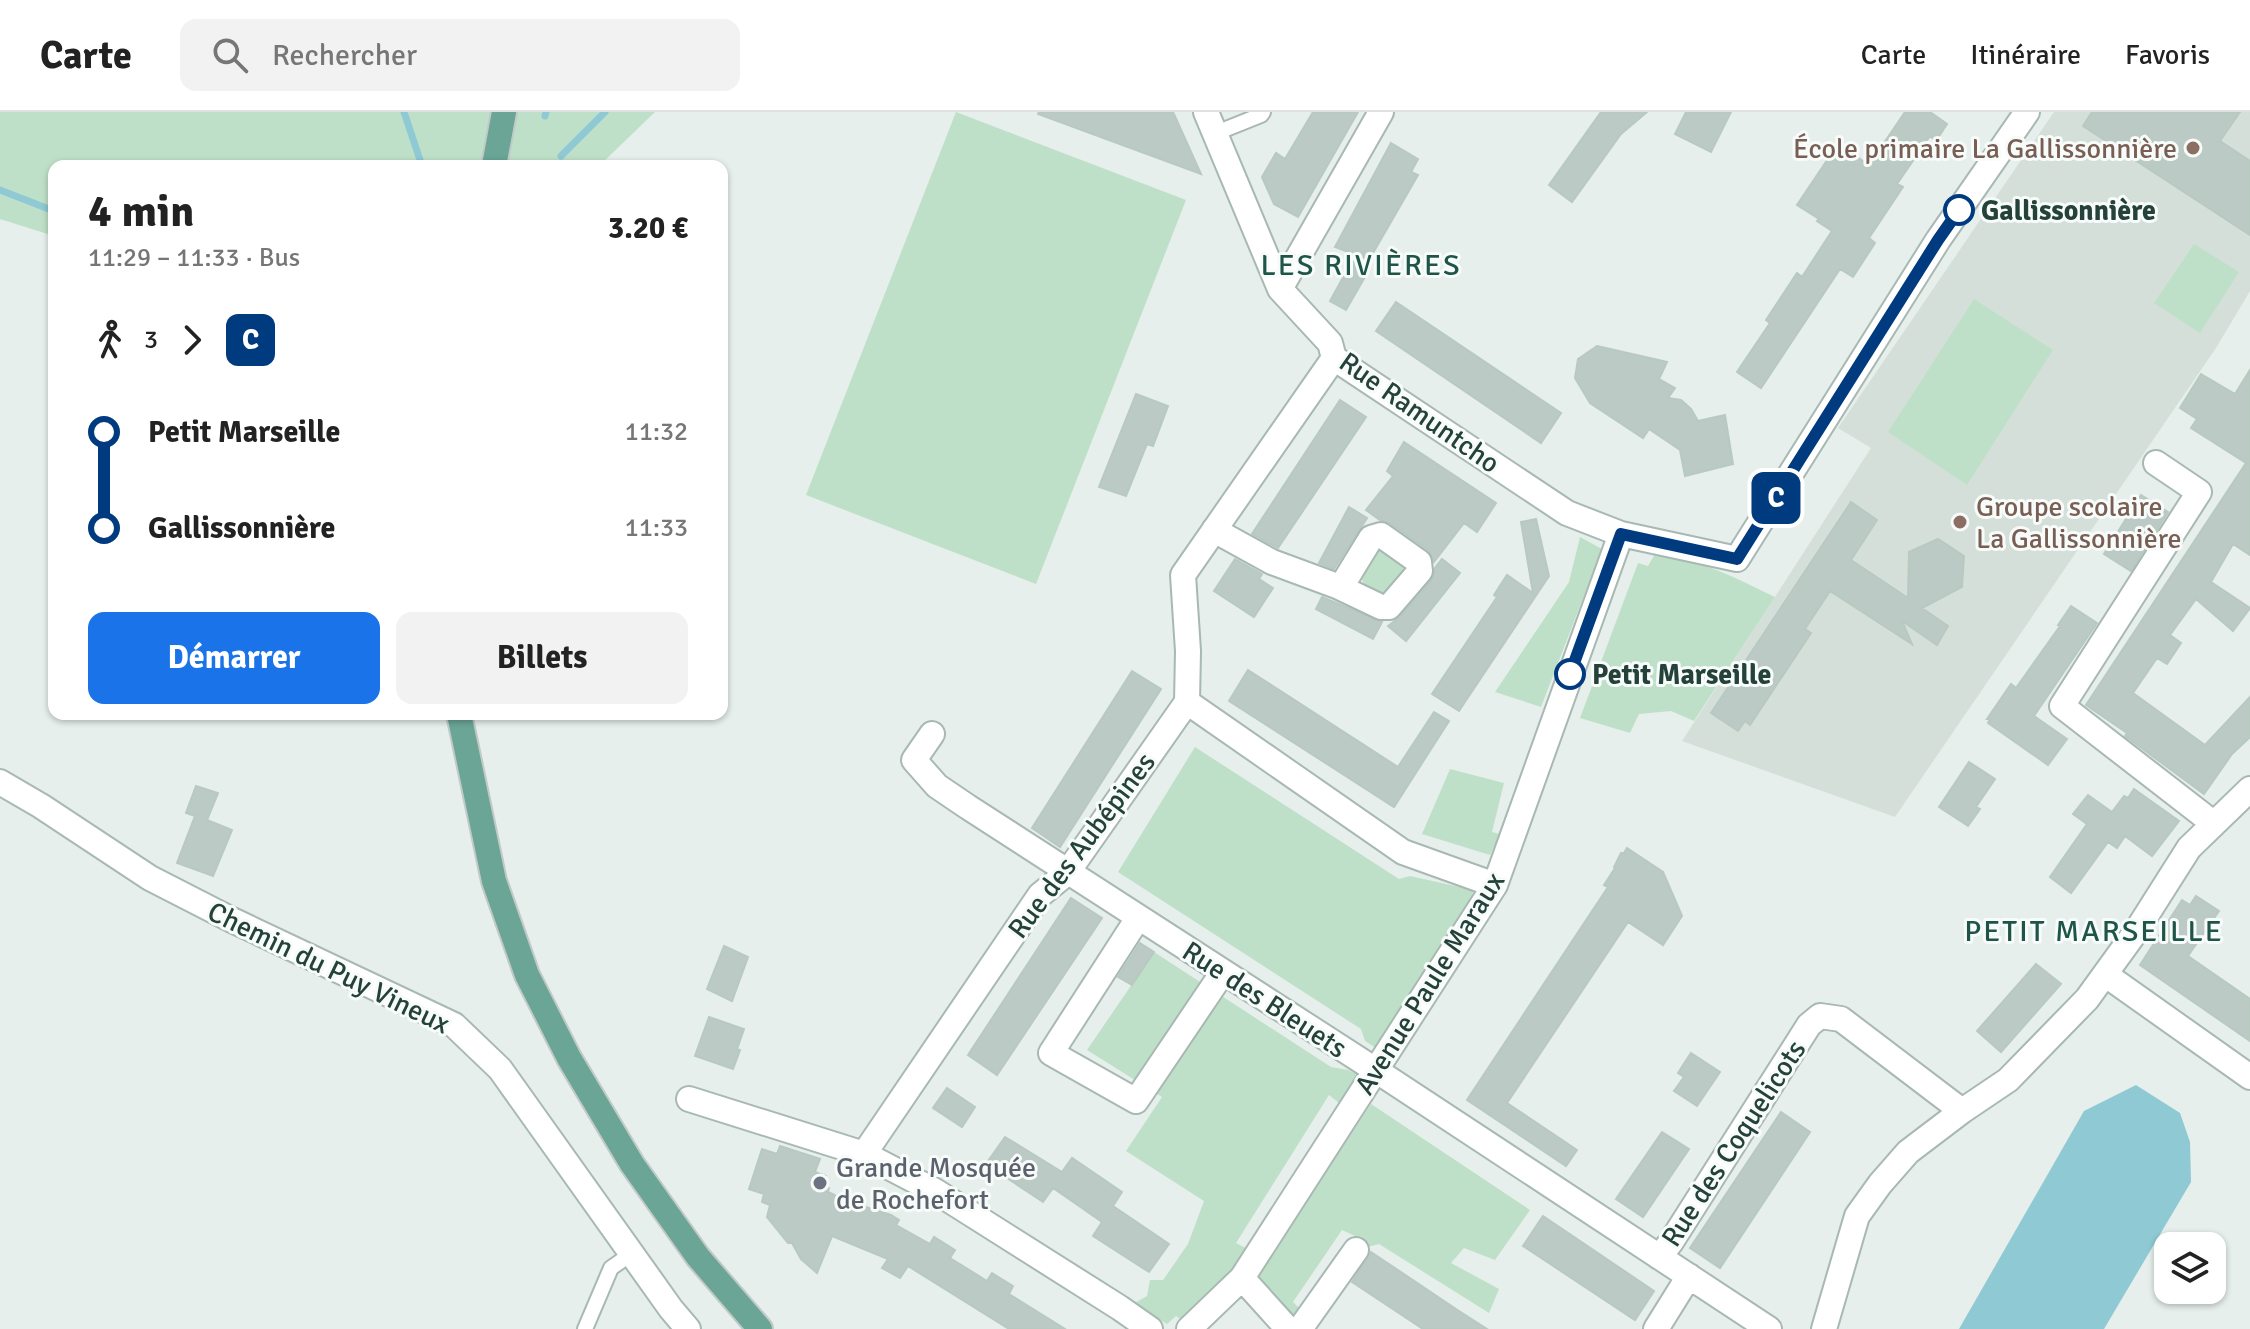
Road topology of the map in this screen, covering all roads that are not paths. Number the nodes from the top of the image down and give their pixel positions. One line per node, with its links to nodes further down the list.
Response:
1 (504, 112): 6 (main road)
2 (1263, 112): 5 (lane)
3 (1381, 112): 7 (street)
4 (2027, 112): 11 (street)
5 (1211, 123): 7 (street, Rue Ramuntcho)
6 (495, 160)
7 (1280, 289): 8 (street, Rue Ramuntcho)
8 (1334, 358): 10 (street); 11 (street, Rue Ramuntcho)
9 (2156, 463): 18 (street)
10 (1214, 530): 12 (street); 13 (street)
11 (1621, 534): 20 (street, Avenue Paule Maraux)
12 (1341, 587)
13 (1187, 702): 19 (street, Rue des Aubépines); 20 (street)
14 (460, 720): 36 (main road)
15 (932, 734): 19 (street, Rue des Bleuets)
16 (0, 782): 30 (street, Chemin du Puy Vineux)
17 (2250, 789): 18 (street)
18 (2213, 823): 23 (street)
19 (1067, 873): 21 (street, Rue des Bleuets); 28 (street, Rue des Aubépines)
20 (1495, 885): 24 (street, Avenue Paule Maraux)
21 (1138, 918): 22 (street, Rue des Bleuets); 22 (street)
22 (1223, 972): 24 (street, Rue des Bleuets)
23 (2106, 975): 25 (street); 27 (street)
24 (1377, 1071): 31 (street, Rue des Bleuets); 33 (street, Avenue Paule Maraux)
25 (2250, 1077)
26 (689, 1099): 28 (street)
27 (1962, 1111): 31 (street, Rue des Coquelicots); 43 (street)
28 (864, 1154): 37 (street)
29 (1356, 1250): 40 (street)
30 (631, 1254): 34 (lane); 35 (street, Chemin du Puy Vineux)
31 (1659, 1257): 32 (street, Rue des Bleuets)
32 (1689, 1276): 41 (street); 42 (street, Rue des Bleuets)
33 (1242, 1278): 38 (street, Avenue Paule Maraux); 39 (street)
34 (585, 1329)
35 (688, 1329)
36 (760, 1329)
37 (1150, 1329)
38 (1189, 1329)
39 (1288, 1329)
40 (1300, 1329)
41 (1656, 1329)
42 (1769, 1329)
43 (1824, 1329)

